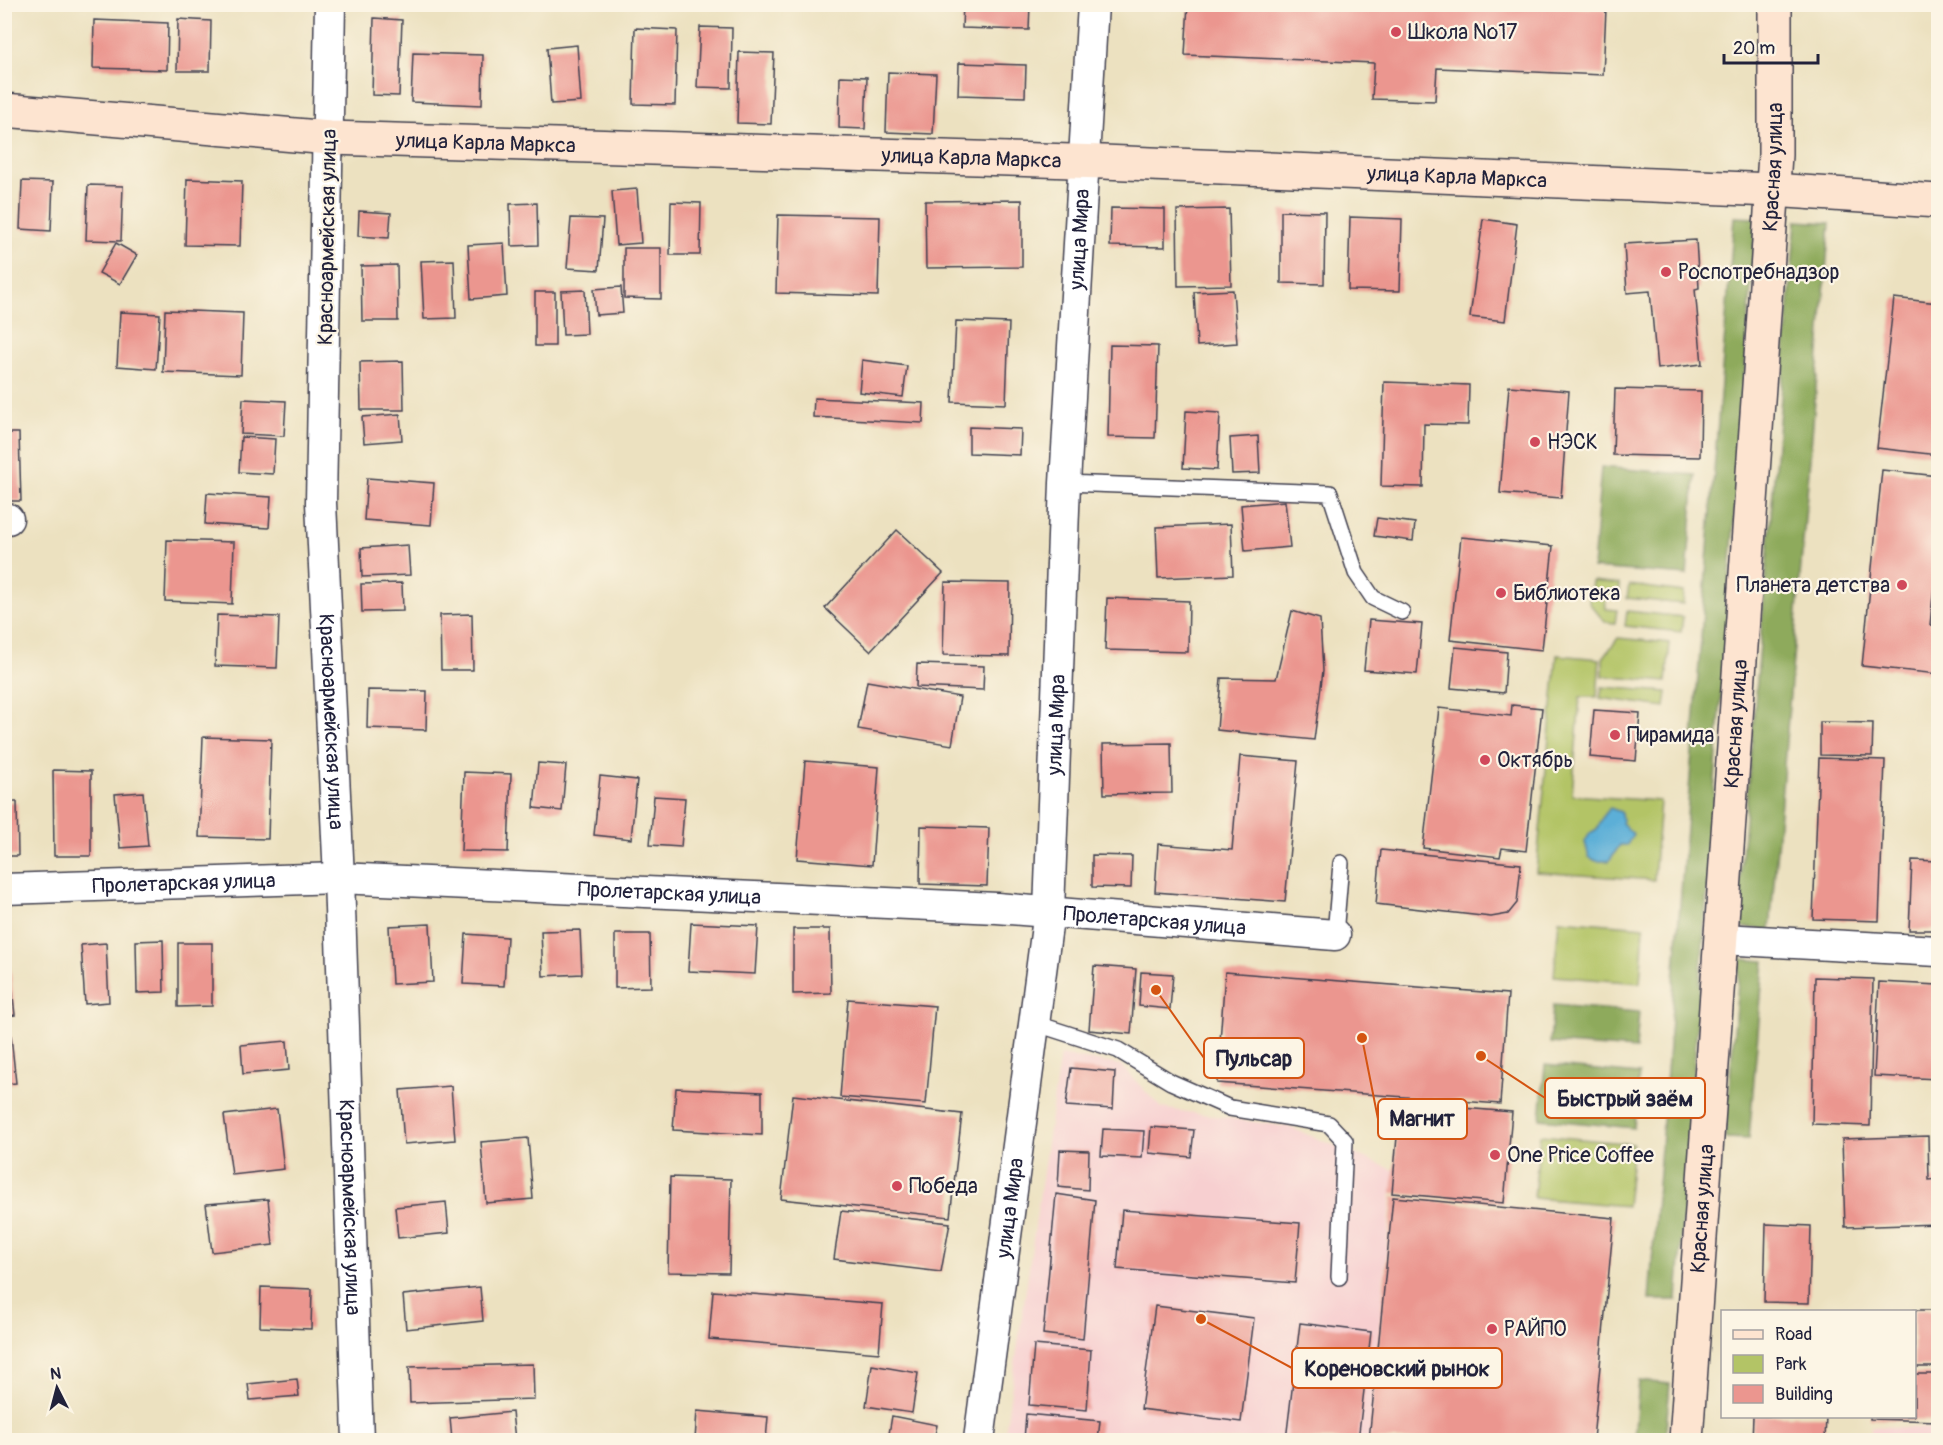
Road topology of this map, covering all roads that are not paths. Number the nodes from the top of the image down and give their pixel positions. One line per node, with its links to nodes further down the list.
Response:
1 (330, 4): 5 (street, Красноармейская улица)
2 (1093, 4): 6 (street, улица Мира)
3 (1775, 4): 7 (main road, Красная улица)
4 (4, 110): 5 (main road, улица Карла Маркса)
5 (330, 138): 6 (main road, улица Карла Маркса); 12 (street, Красноармейская улица)
6 (1083, 162): 7 (main road, улица Карла Маркса); 9 (street, улица Мира)
7 (1772, 190): 8 (main road, улица Карла Маркса); 16 (main road, Красная улица)
8 (1938, 201)
9 (1065, 483): 10 (lane); 14 (street, улица Мира)
10 (1402, 612)
11 (1341, 863): 15 (lane)
12 (339, 878): 13 (street, Пролетарская улица); 14 (street, Пролетарская улица); 20 (street, Красноармейская улица)
13 (4, 889)
14 (1049, 911): 15 (street, Пролетарская улица); 18 (street, улица Мира)
15 (1335, 935)
16 (1722, 939): 17 (street); 22 (main road, Красная улица)
17 (1938, 951)
18 (1034, 1023): 19 (lane); 21 (street, улица Мира)
19 (1339, 1277)
20 (358, 1440)
21 (979, 1440)
22 (1686, 1440)

